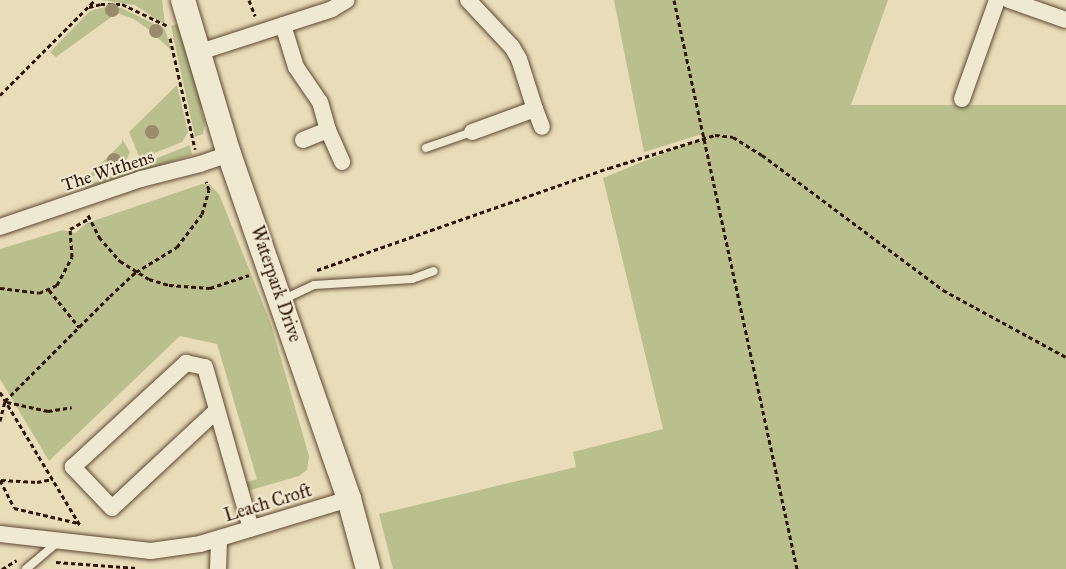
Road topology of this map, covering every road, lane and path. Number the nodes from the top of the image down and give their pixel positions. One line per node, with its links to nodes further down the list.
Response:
1 (95, 0): 7 (path)
2 (346, 0): 10 (street)
3 (468, 0): 15 (street)
4 (674, 0): 19 (path)
5 (998, 0): 14 (street)
6 (1009, 0): 9 (street)
7 (88, 7): 11 (path); 13 (path)
8 (175, 9): 11 (path); 12 (street, Waterpark Drive)
9 (1066, 21)
10 (283, 25): 12 (street); 17 (street)
11 (168, 27): 24 (path)
12 (200, 52): 22 (street, Waterpark Drive)
13 (0, 94)
14 (962, 99)
15 (536, 109): 16 (street); 18 (street)
16 (542, 127)
17 (328, 130): 20 (street); 23 (street)
18 (472, 132): 21 (lane)
19 (704, 137): 30 (path); 36 (path); 58 (path)
20 (303, 140)
21 (426, 148)
22 (229, 154): 24 (street, The Withens); 31 (street, Waterpark Drive)
23 (342, 162)
24 (200, 164): 25 (street, The Withens); 29 (path)
25 (82, 201): 26 (path); 27 (street, The Withens)
26 (90, 218): 29 (path); 33 (path)
27 (0, 226)
28 (434, 271): 34 (lane)
29 (136, 272): 31 (path); 35 (path)
30 (309, 273)
31 (273, 276): 34 (street, Waterpark Drive)
32 (0, 288): 33 (path)
33 (49, 290): 35 (path)
34 (282, 301): 44 (street, Waterpark Drive)
35 (79, 327): 38 (path)
36 (1066, 357)
37 (0, 392): 38 (path)
38 (5, 401): 39 (path); 41 (path); 42 (path)
39 (72, 407)
40 (216, 411): 40 (street); 46 (street)
41 (0, 421)
42 (53, 479): 43 (path); 45 (path)
43 (0, 480): 45 (path)
44 (348, 499): 46 (street, Leach Croft); 57 (street, Waterpark Drive)
45 (80, 524): 50 (path)
46 (251, 529): 48 (street, Leach Croft)
47 (0, 534): 49 (street, Leach Croft)
48 (219, 539): 50 (street, Leach Croft); 56 (street)
49 (59, 541): 50 (street, Leach Croft); 51 (lane)
50 (91, 545): 52 (path)
51 (34, 561): 52 (path); 54 (path); 55 (lane)
52 (103, 566): 53 (path)
53 (139, 567)
54 (2, 569)
55 (26, 569)
56 (218, 569)
57 (368, 569)
58 (797, 569)

